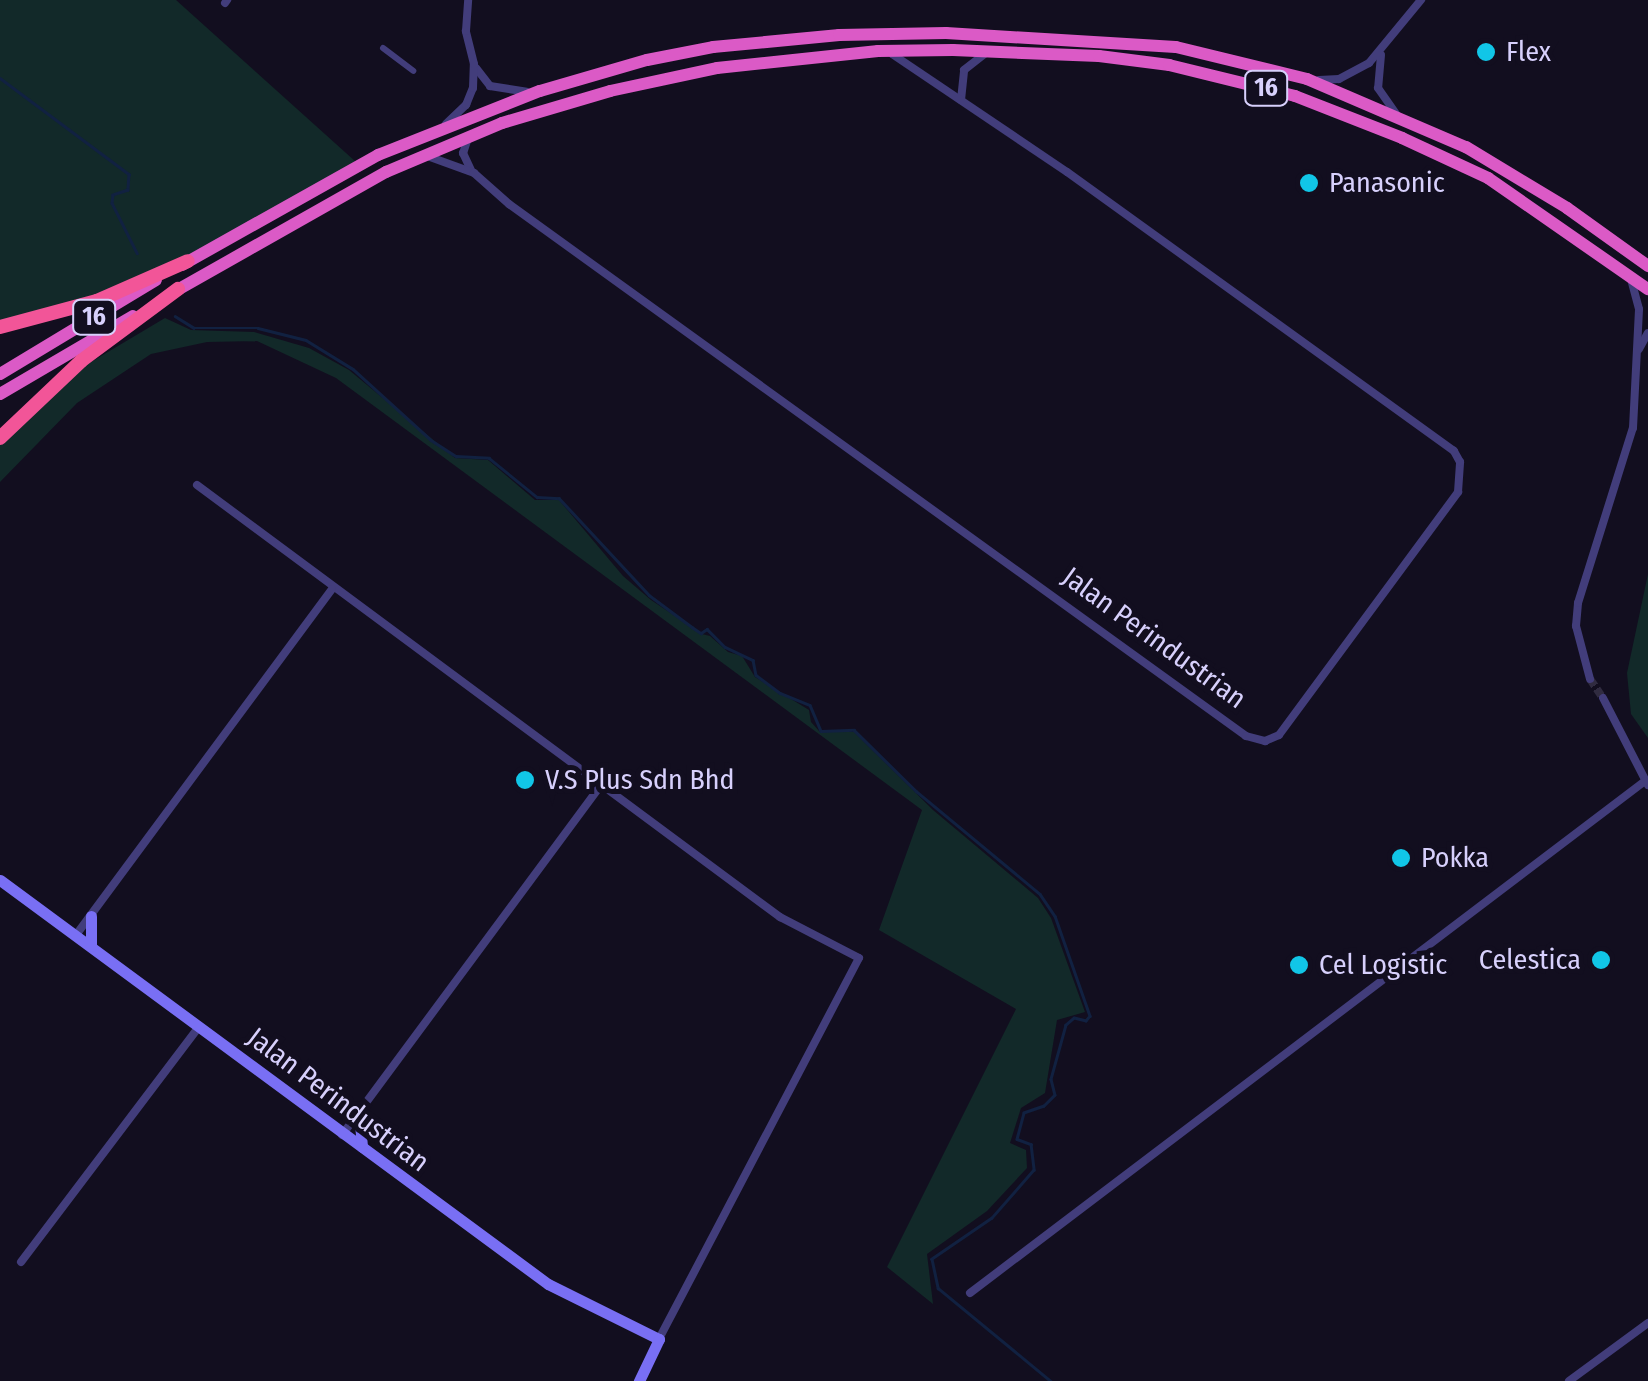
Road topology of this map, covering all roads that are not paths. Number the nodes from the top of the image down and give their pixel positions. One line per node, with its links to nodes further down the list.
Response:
1 (468, 0): 7 (street)
2 (1420, 0): 6 (street)
3 (382, 48): 8 (street)
4 (990, 50): 5 (highway, 16); 11 (street); 19 (highway, 16)
5 (878, 51): 11 (street); 14 (highway, 16)
6 (1383, 51): 9 (street); 12 (street)
7 (474, 64): 10 (street); 13 (street)
8 (413, 71)
9 (1306, 79): 10 (highway, 16); 12 (highway, 16)
10 (540, 91): 13 (highway, 16)
11 (961, 100): 16 (street, Jalan Perindustrian)
12 (1399, 117): 18 (highway, 16)
13 (446, 124): 17 (highway, 16)
14 (468, 138): 15 (highway, 16); 16 (street)
15 (424, 156): 16 (street, Jalan Perindustrian); 20 (highway, 16)
16 (474, 174)
17 (188, 261): 22 (highway); 25 (highway, 16)
18 (1648, 266)
19 (1629, 274): 21 (highway, 16); 24 (street)
20 (178, 289): 26 (highway, 16); 27 (highway)
21 (1648, 289)
22 (0, 327)
23 (1648, 333): 24 (street)
24 (1637, 353): 30 (street)
25 (0, 374)
26 (0, 394)
27 (0, 438)
28 (197, 485): 29 (street)
29 (332, 589): 33 (street); 35 (street)
30 (1590, 680)
31 (1603, 698): 32 (street)
32 (1646, 783): 43 (street)
33 (600, 786): 39 (street); 45 (street)
34 (0, 880): 36 (main road, Jalan Perindustrian)
35 (90, 916): 36 (street); 37 (main road)
36 (76, 936): 37 (main road, Jalan Perindustrian)
37 (91, 947): 38 (main road, Jalan Perindustrian)
38 (199, 1027): 40 (main road, Jalan Perindustrian); 42 (street)
39 (359, 1112): 40 (street); 41 (main road)
40 (342, 1135): 41 (main road, Jalan Perindustrian)
41 (363, 1149): 45 (main road, Jalan Perindustrian)
42 (21, 1262)
43 (970, 1293)
44 (1648, 1323): 47 (street)
45 (659, 1339): 46 (main road)
46 (639, 1381)
47 (1569, 1381)

